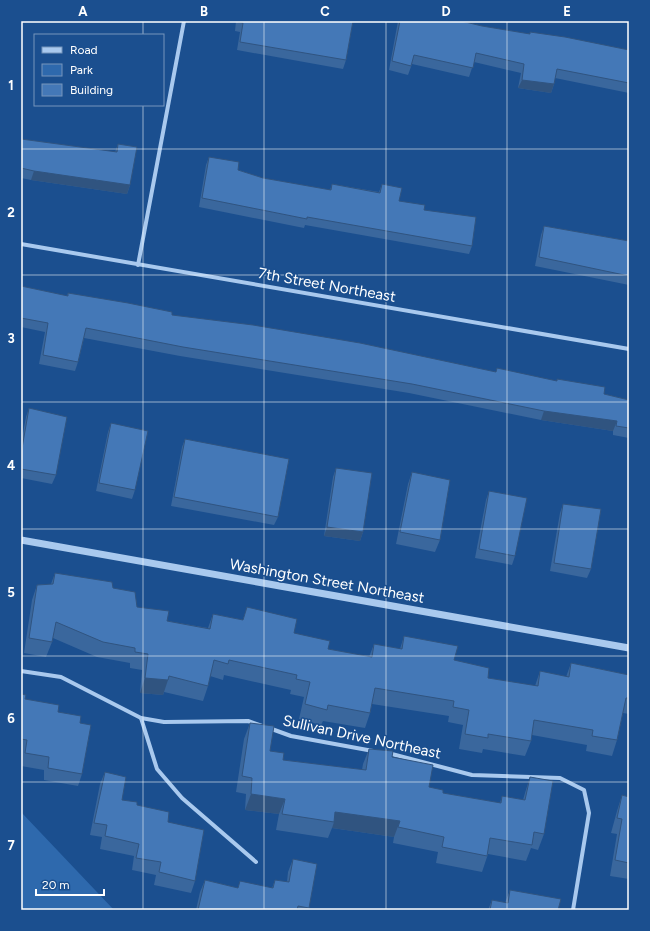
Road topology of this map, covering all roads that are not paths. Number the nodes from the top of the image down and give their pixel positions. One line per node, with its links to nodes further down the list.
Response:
1 (184, 21): 3 (street)
2 (21, 244): 3 (street, 7th Street Northeast)
3 (138, 265): 4 (street, 7th Street Northeast)
4 (629, 349)
5 (21, 540): 6 (street, Washington Street Northeast)
6 (629, 648)
7 (21, 671): 8 (street, Sullivan Drive Northeast)
8 (141, 718): 9 (street); 10 (street, Sullivan Drive Northeast)
9 (256, 862)
10 (573, 910)

